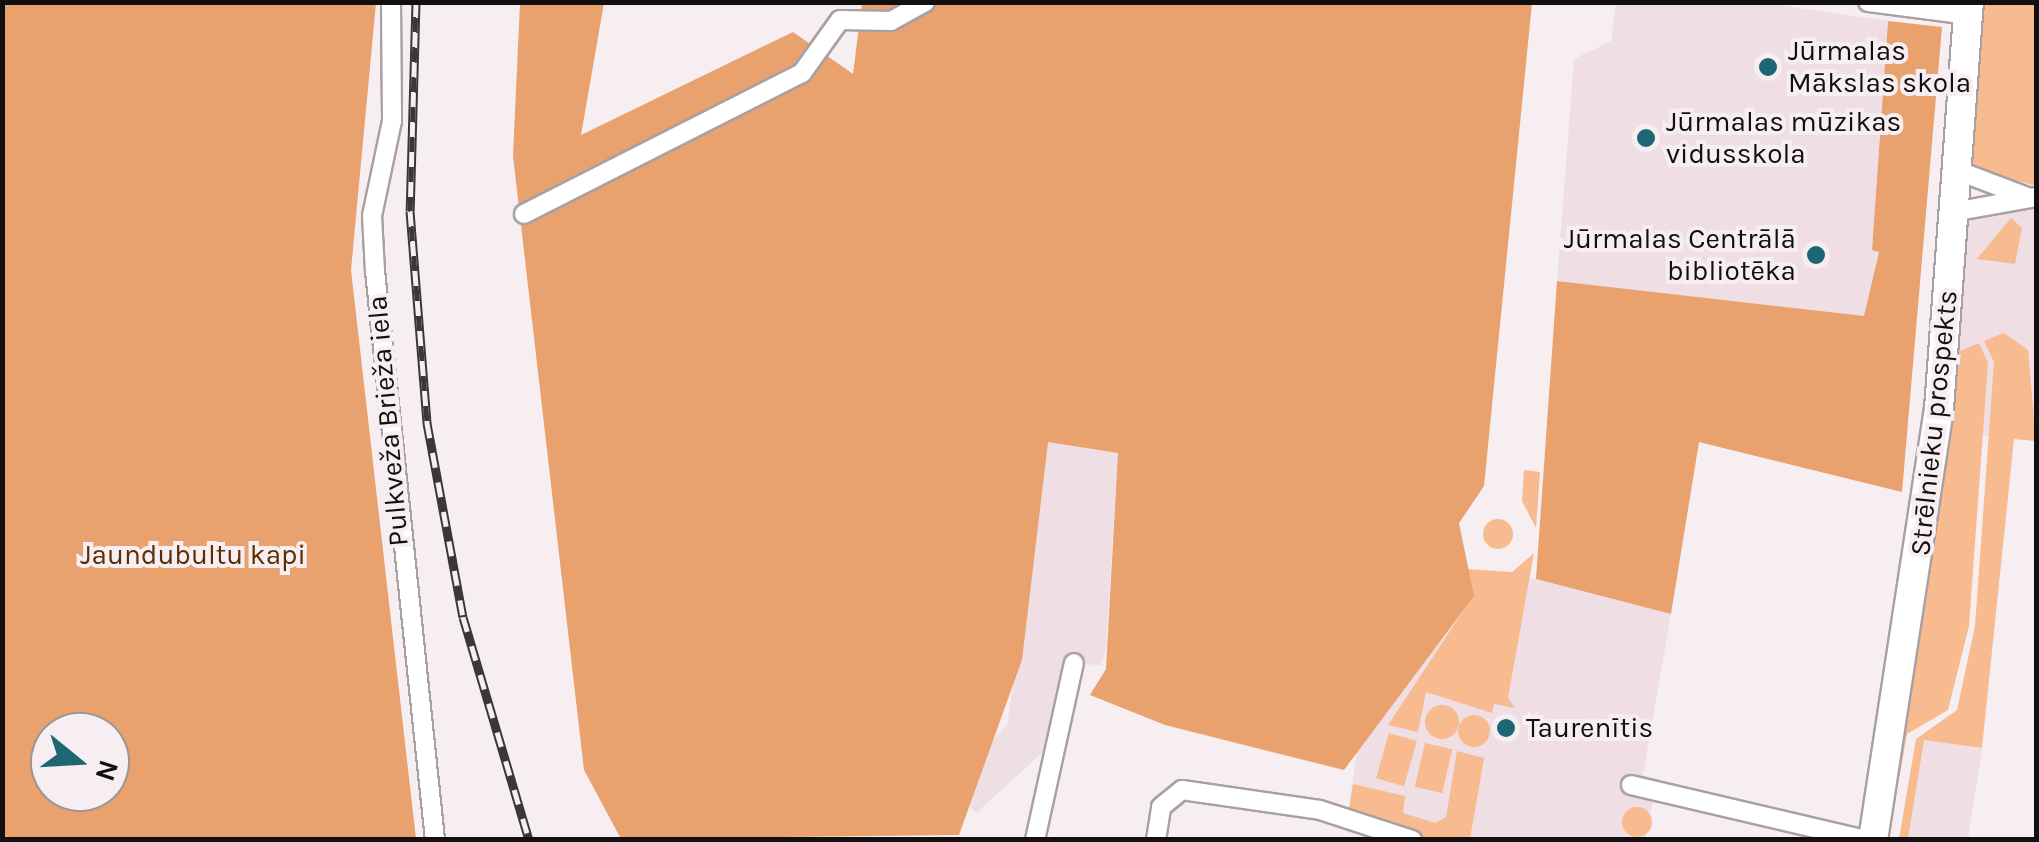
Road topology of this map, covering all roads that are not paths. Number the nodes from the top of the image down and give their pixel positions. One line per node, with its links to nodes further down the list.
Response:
1 (390, 2): 12 (street, Pulkveža Brieža iela)
2 (925, 2): 5 (street)
3 (1868, 2): 4 (street)
4 (1969, 9): 6 (main road, Strēlnieku prospekts)
5 (841, 11): 9 (street)
6 (1956, 170): 7 (street); 8 (main road, Strēlnieku prospekts)
7 (2032, 198): 8 (street)
8 (1953, 212): 16 (main road, Strēlnieku prospekts)
9 (524, 214)
10 (1074, 663): 13 (street)
11 (1631, 786): 16 (street)
12 (435, 840)
13 (1036, 840)
14 (1156, 840): 15 (street)
15 (1412, 840)
16 (1869, 840)

